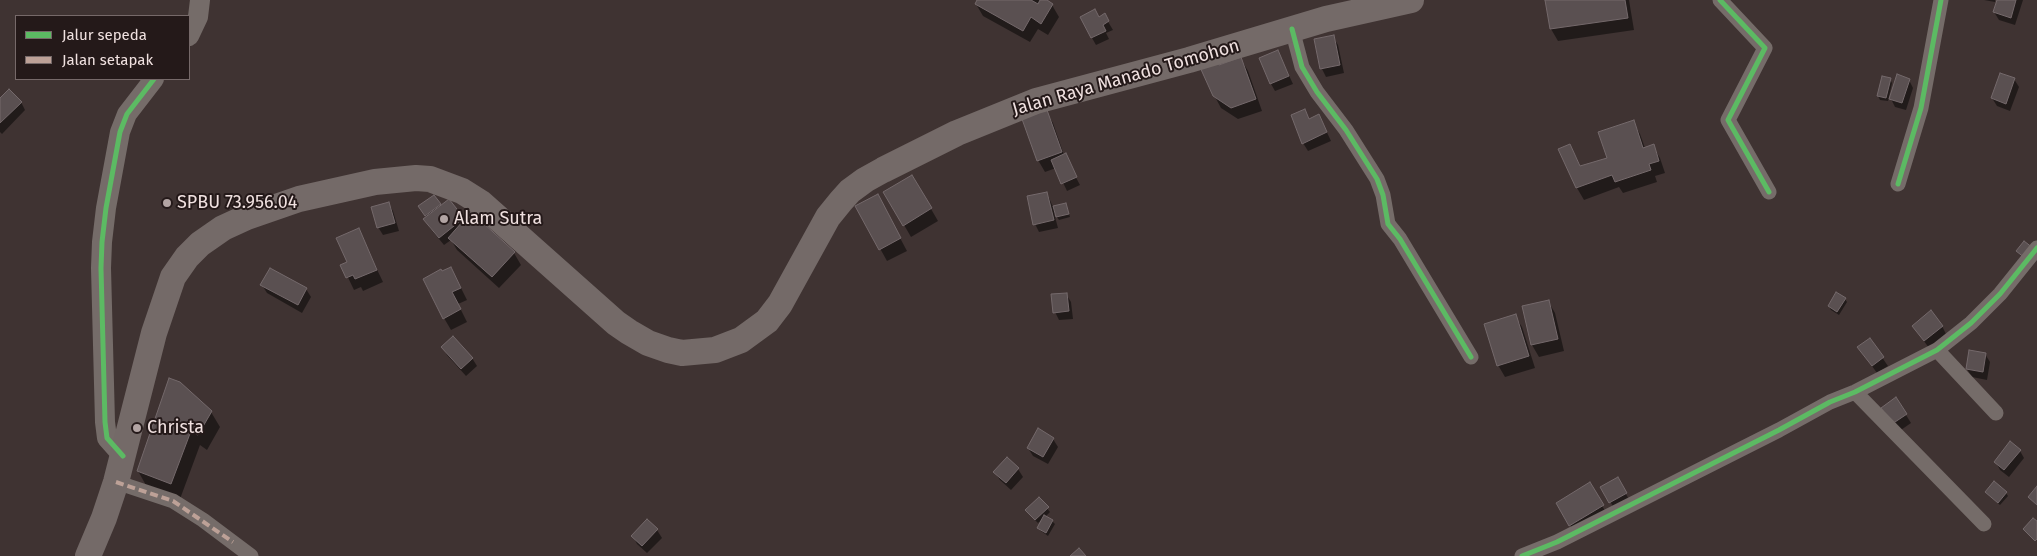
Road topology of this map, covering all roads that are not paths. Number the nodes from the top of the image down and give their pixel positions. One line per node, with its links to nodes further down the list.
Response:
1 (200, 0): 6 (street)
2 (1411, 0): 5 (highway, Jalan Raya Manado Tomohon)
3 (1720, 0): 9 (street)
4 (1941, 0): 8 (street)
5 (1292, 29): 12 (street); 15 (highway, Jalan Raya Manado Tomohon)
6 (190, 34)
7 (153, 80): 15 (street)
8 (1898, 184)
9 (1769, 192)
10 (2037, 248): 11 (street)
11 (1937, 350): 13 (street); 14 (street)
12 (1471, 357)
13 (1856, 392): 17 (street); 20 (street)
14 (1996, 413)
15 (122, 456): 16 (highway, Jalan Raya Manado Tomohon)
16 (116, 482): 18 (highway, Jalan Raya Manado Tomohon); 19 (street)
17 (1984, 524)
18 (88, 556)
19 (250, 556)
20 (1522, 556)

